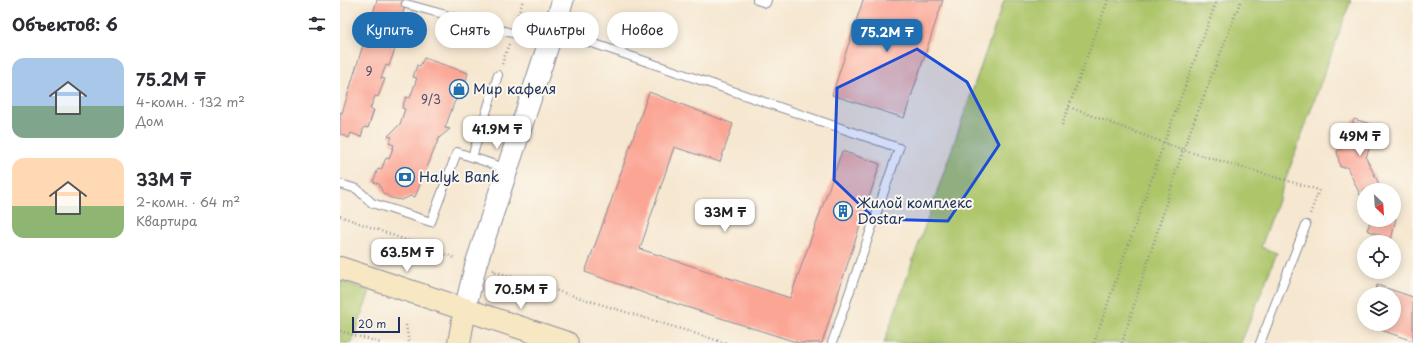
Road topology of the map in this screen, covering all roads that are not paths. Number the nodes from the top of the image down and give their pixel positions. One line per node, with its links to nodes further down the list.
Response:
1 (563, 0): 5 (street)
2 (756, 0): 3 (lane)
3 (767, 0)
4 (406, 4): 6 (lane)
5 (559, 12)
6 (512, 33)
7 (547, 48): 11 (street)
8 (585, 48): 18 (lane)
9 (498, 76): 10 (lane)
10 (472, 157): 11 (lane); 12 (lane)
11 (508, 170): 15 (street)
12 (340, 184)
13 (1306, 225): 19 (lane)
14 (340, 268): 15 (main road)
15 (465, 309): 16 (main road); 17 (main road)
16 (459, 343)
17 (567, 343)
18 (832, 343)
19 (1260, 343)

